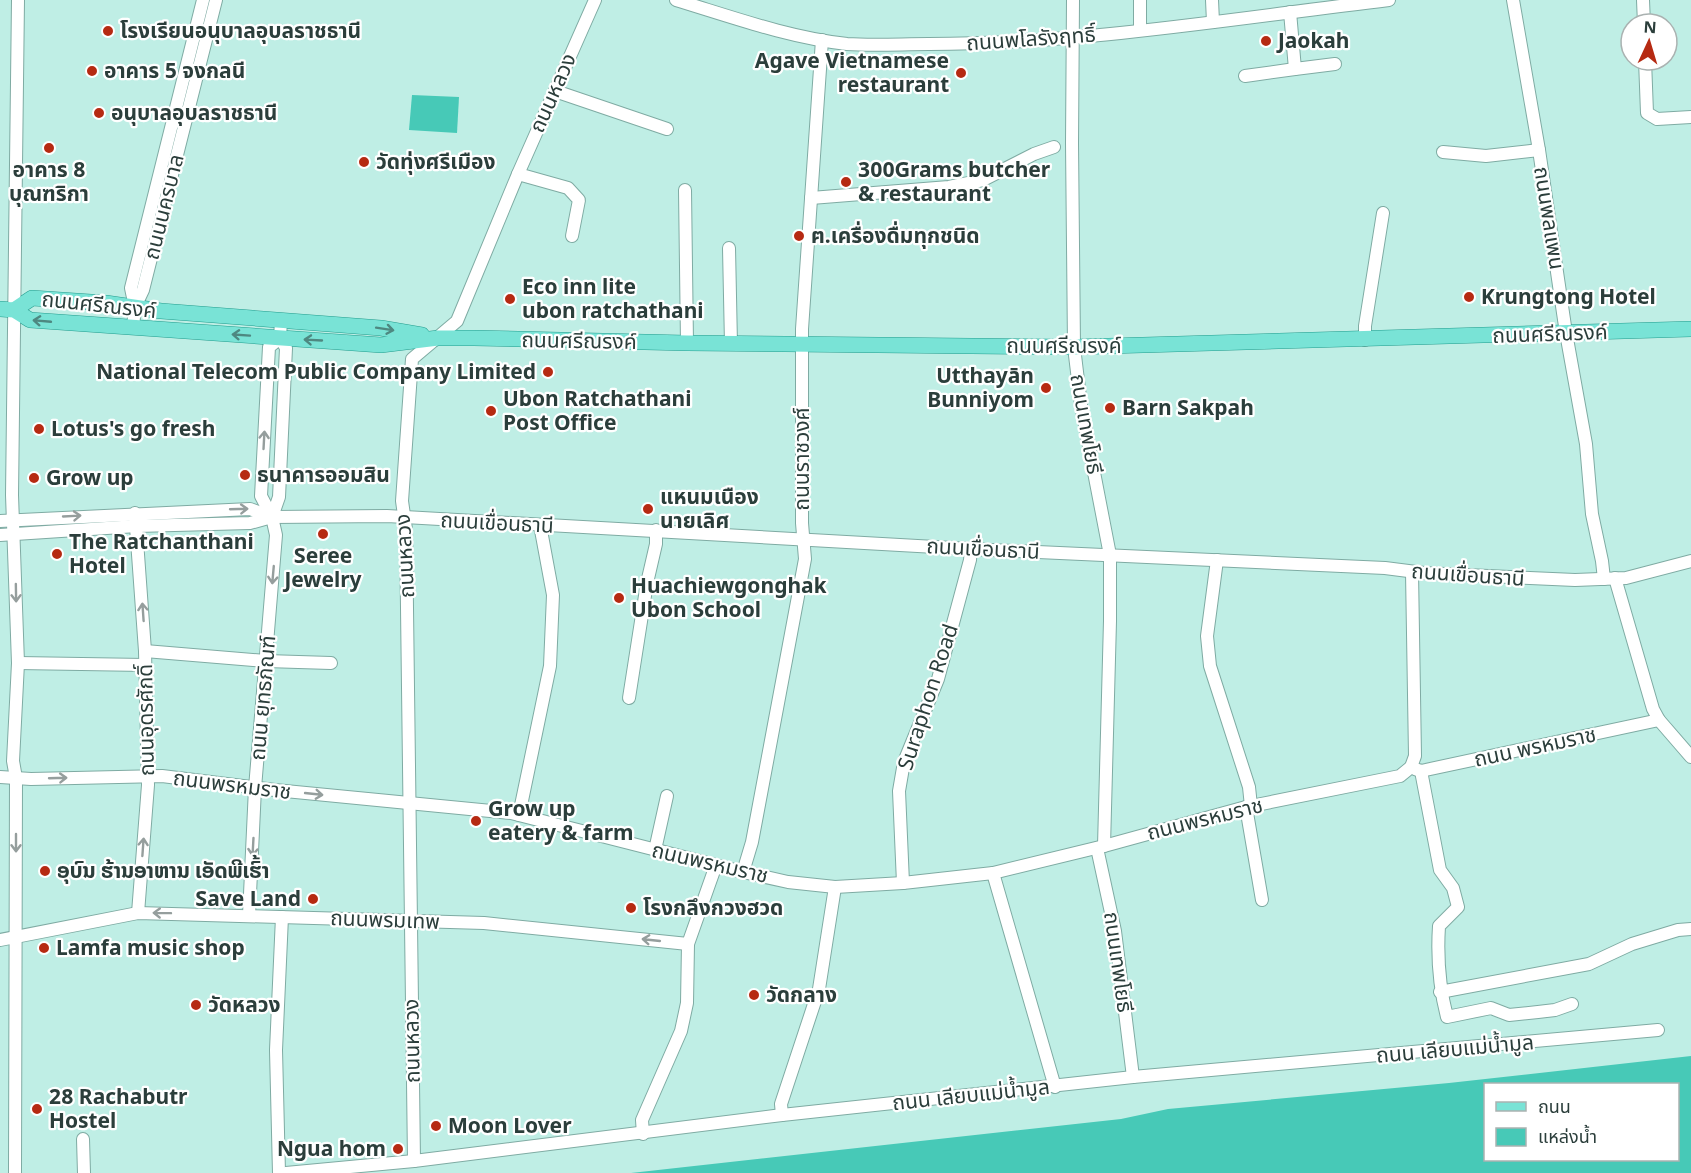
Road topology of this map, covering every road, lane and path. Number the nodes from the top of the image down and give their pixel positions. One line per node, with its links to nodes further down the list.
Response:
1 (18, 0): 36 (street)
2 (203, 0): 21 (street, ถนนนครบาล)
3 (216, 0): 22 (street, ถนนนครบาล)
4 (594, 0): 23 (street, ถนนหลวง)
5 (676, 0): 16 (street, ถนนพโลรังฤทธิ์)
6 (1073, 0): 15 (street, ถนนเทพโยธี)
7 (1140, 0): 14 (street)
8 (1212, 0): 13 (street)
9 (1389, 0): 11 (street, ถนนพโลรังฤทธิ์)
10 (1513, 0): 27 (street, ถนนพลแพน)
11 (1320, 4): 12 (street, ถนนพโลรังฤทธิ์)
12 (1290, 12): 13 (street, ถนนพโลรังฤทธิ์); 18 (street)
13 (1213, 22): 14 (street, ถนนพโลรังฤทธิ์)
14 (1140, 30): 15 (street, ถนนพโลรังฤทธิ์)
15 (1073, 38): 16 (street, ถนนพโลรังฤทธิ์); 47 (street, ถนนเทพโยธี)
16 (822, 40): 31 (street, ถนนราชวงศ์)
17 (1335, 64): 18 (street)
18 (1295, 69): 20 (street)
19 (1645, 72): 24 (street)
20 (1245, 76)
21 (180, 87): 22 (street); 35 (street, ถนนนครบาล)
22 (193, 91): 35 (street, ถนนนครบาล)
23 (555, 91): 25 (street); 29 (street, ถนนหลวง)
24 (1691, 117)
25 (667, 129)
26 (1054, 147): 31 (street)
27 (1539, 150): 28 (street); 40 (street, ถนนพลแพน)
28 (1443, 152)
29 (518, 174): 33 (street); 42 (street, ถนนหลวง)
30 (684, 190): 44 (street)
31 (812, 198): 46 (street, ถนนราชวงศ์)
32 (1383, 213): 43 (street)
33 (572, 236)
34 (729, 248): 45 (street)
35 (135, 307): 36 (main road, ถนนศรีณรงค์); 37 (main road, ถนนศรีณรงค์); 38 (street, ถนนนครบาล)
36 (7, 310): 38 (main road, ถนนศรีณรงค์, one-way to 36); 51 (street)
37 (281, 321): 41 (street); 42 (main road, ถนนศรีณรงค์, one-way to 42)
38 (133, 327): 41 (main road, ถนนศรีณรงค์, one-way to 38)
39 (1691, 329): 40 (main road, ถนนศรีณรงค์)
40 (1566, 333): 43 (main road, ถนนศรีณรงค์); 64 (street, ถนนพลแพน)
41 (280, 338): 42 (main road, ถนนศรีณรงค์, one-way to 41); 49 (street); 49 (street, one-way to 41)
42 (438, 338): 44 (main road, ถนนศรีณรงค์); 50 (street, ถนนหลวง)
43 (1365, 340): 47 (main road, ถนนศรีณรงค์)
44 (687, 343): 45 (main road, ถนนศรีณรงค์)
45 (731, 344): 46 (main road, ถนนศรีณรงค์)
46 (802, 344): 47 (main road, ถนนศรีณรงค์); 58 (street, ถนนราชวงศ์)
47 (1074, 347): 60 (street, ถนนเทพโยธี)
48 (135, 513): 49 (street, ถนนเขื่อนธานี, one-way to 49); 51 (street, ถนนเขื่อนธานี, one-way to 48); 54 (street, ถนนอุดรศักดิ์)
49 (272, 517): 50 (street, ถนนเขื่อนธานี); 54 (street, ถนนเขื่อนธานี); 66 (street, ถนน ยุทธภัณฑ์, one-way to 66)
50 (404, 517): 53 (street, ถนนเขื่อนธานี); 79 (street, ถนนหลวง)
51 (14, 520): 52 (street, ถนนเขื่อนธานี); 56 (street)
52 (0, 521)
53 (540, 525): 55 (street, ถนนเขื่อนธานี); 81 (street)
54 (137, 526): 56 (street, ถนนเขื่อนธานี); 65 (street, ถนนอุดรศักดิ์, one-way to 54)
55 (656, 530): 58 (street, ถนนเขื่อนธานี); 70 (street)
56 (15, 534): 57 (street, ถนนเขื่อนธานี); 67 (street, one-way to 67)
57 (0, 535)
58 (803, 540): 59 (street, ถนนเขื่อนธานี); 85 (street, ถนนราชวงศ์)
59 (971, 549): 60 (street, ถนนเขื่อนธานี); 87 (street, Suraphon Road)
60 (1110, 555): 61 (street, ถนนเขื่อนธานี); 82 (street, ถนนเทพโยธี)
61 (1217, 560): 63 (street, ถนนเขื่อนธานี); 80 (street)
62 (1691, 561): 64 (street, ถนนเขื่อนธานี)
63 (1412, 572): 64 (street, ถนนเขื่อนธานี); 73 (street)
64 (1610, 578): 71 (street, ถนนพลแพน)
65 (145, 651): 66 (street); 69 (street, ถนนอุดรศักดิ์)
66 (266, 661): 68 (street); 77 (street, ถนน ยุทธภัณฑ์)
67 (18, 663): 69 (street); 76 (street)
68 (331, 663)
69 (145, 665): 74 (street, ถนนอุดรศักดิ์)
70 (629, 698)
71 (1659, 720): 72 (street, ถนนพลแพน); 73 (street, ถนน พรหมราช)
72 (1691, 757)
73 (1416, 769): 80 (street, ถนนพรหมราช); 98 (street)
74 (147, 776): 76 (street, ถนนพรหมราช, one-way to 74); 77 (street, ถนนพรหมราช); 90 (street, ถนนอุดรศักดิ์, one-way to 74)
75 (0, 777): 76 (street, ถนนพรหมราช)
76 (15, 778): 95 (street, one-way to 95)
77 (255, 788): 79 (street, ถนนพรหมราช, one-way to 79); 91 (street, ถนน ยุทธภัณฑ์, one-way to 91)
78 (667, 796): 83 (street)
79 (410, 804): 81 (street, ถนนพรหมราช); 93 (street, ถนนหลวง)
80 (1248, 807): 82 (street, ถนนพรหมราช); 89 (street)
81 (519, 814): 83 (street, ถนนพรหมราช)
82 (1101, 847): 86 (street, ถนนพรหมราช); 101 (street, ถนนเทพโยธี)
83 (655, 850): 84 (street, ถนนพรหมราช)
84 (716, 865): 85 (street, ถนนพรหมราช); 97 (street)
85 (743, 872): 88 (street, ถนนพรหมราช)
86 (993, 873): 87 (street, ถนนพรหมราช); 102 (street)
87 (903, 883): 88 (street, ถนนพรหมราช)
88 (835, 887): 103 (street)
89 (1262, 900)
90 (138, 913): 91 (street, ถนนพรมเทพ, one-way to 90); 95 (street, ถนนพรมเทพ)
91 (249, 915): 92 (street, ถนนพรมเทพ)
92 (282, 917): 93 (street, ถนนพรมเทพ); 109 (street)
93 (409, 921): 97 (street, ถนนพรมเทพ, one-way to 93); 106 (street, ถนนหลวง)
94 (1691, 929): 98 (street)
95 (17, 937): 96 (street, ถนนพรมเทพ); 107 (street)
96 (0, 940)
97 (688, 944): 104 (street)
98 (1440, 992): 99 (street)
99 (1572, 1004)
100 (1658, 1030): 101 (street, ถนน เลียบแม่น้ำมูล)
101 (1133, 1077): 102 (street, ถนน เลียบแม่น้ำมูล)
102 (1055, 1087): 103 (street, ถนน เลียบแม่น้ำมูล)
103 (782, 1115): 104 (street, ถนน เลียบแม่น้ำมูล)
104 (643, 1134): 106 (street, ถนน เลียบแม่น้ำมูล)
105 (83, 1139): 108 (street)
106 (414, 1161): 110 (street, ถนน เลียบแม่น้ำมูล)
107 (15, 1173)
108 (84, 1173)
109 (279, 1173)
110 (286, 1173)

